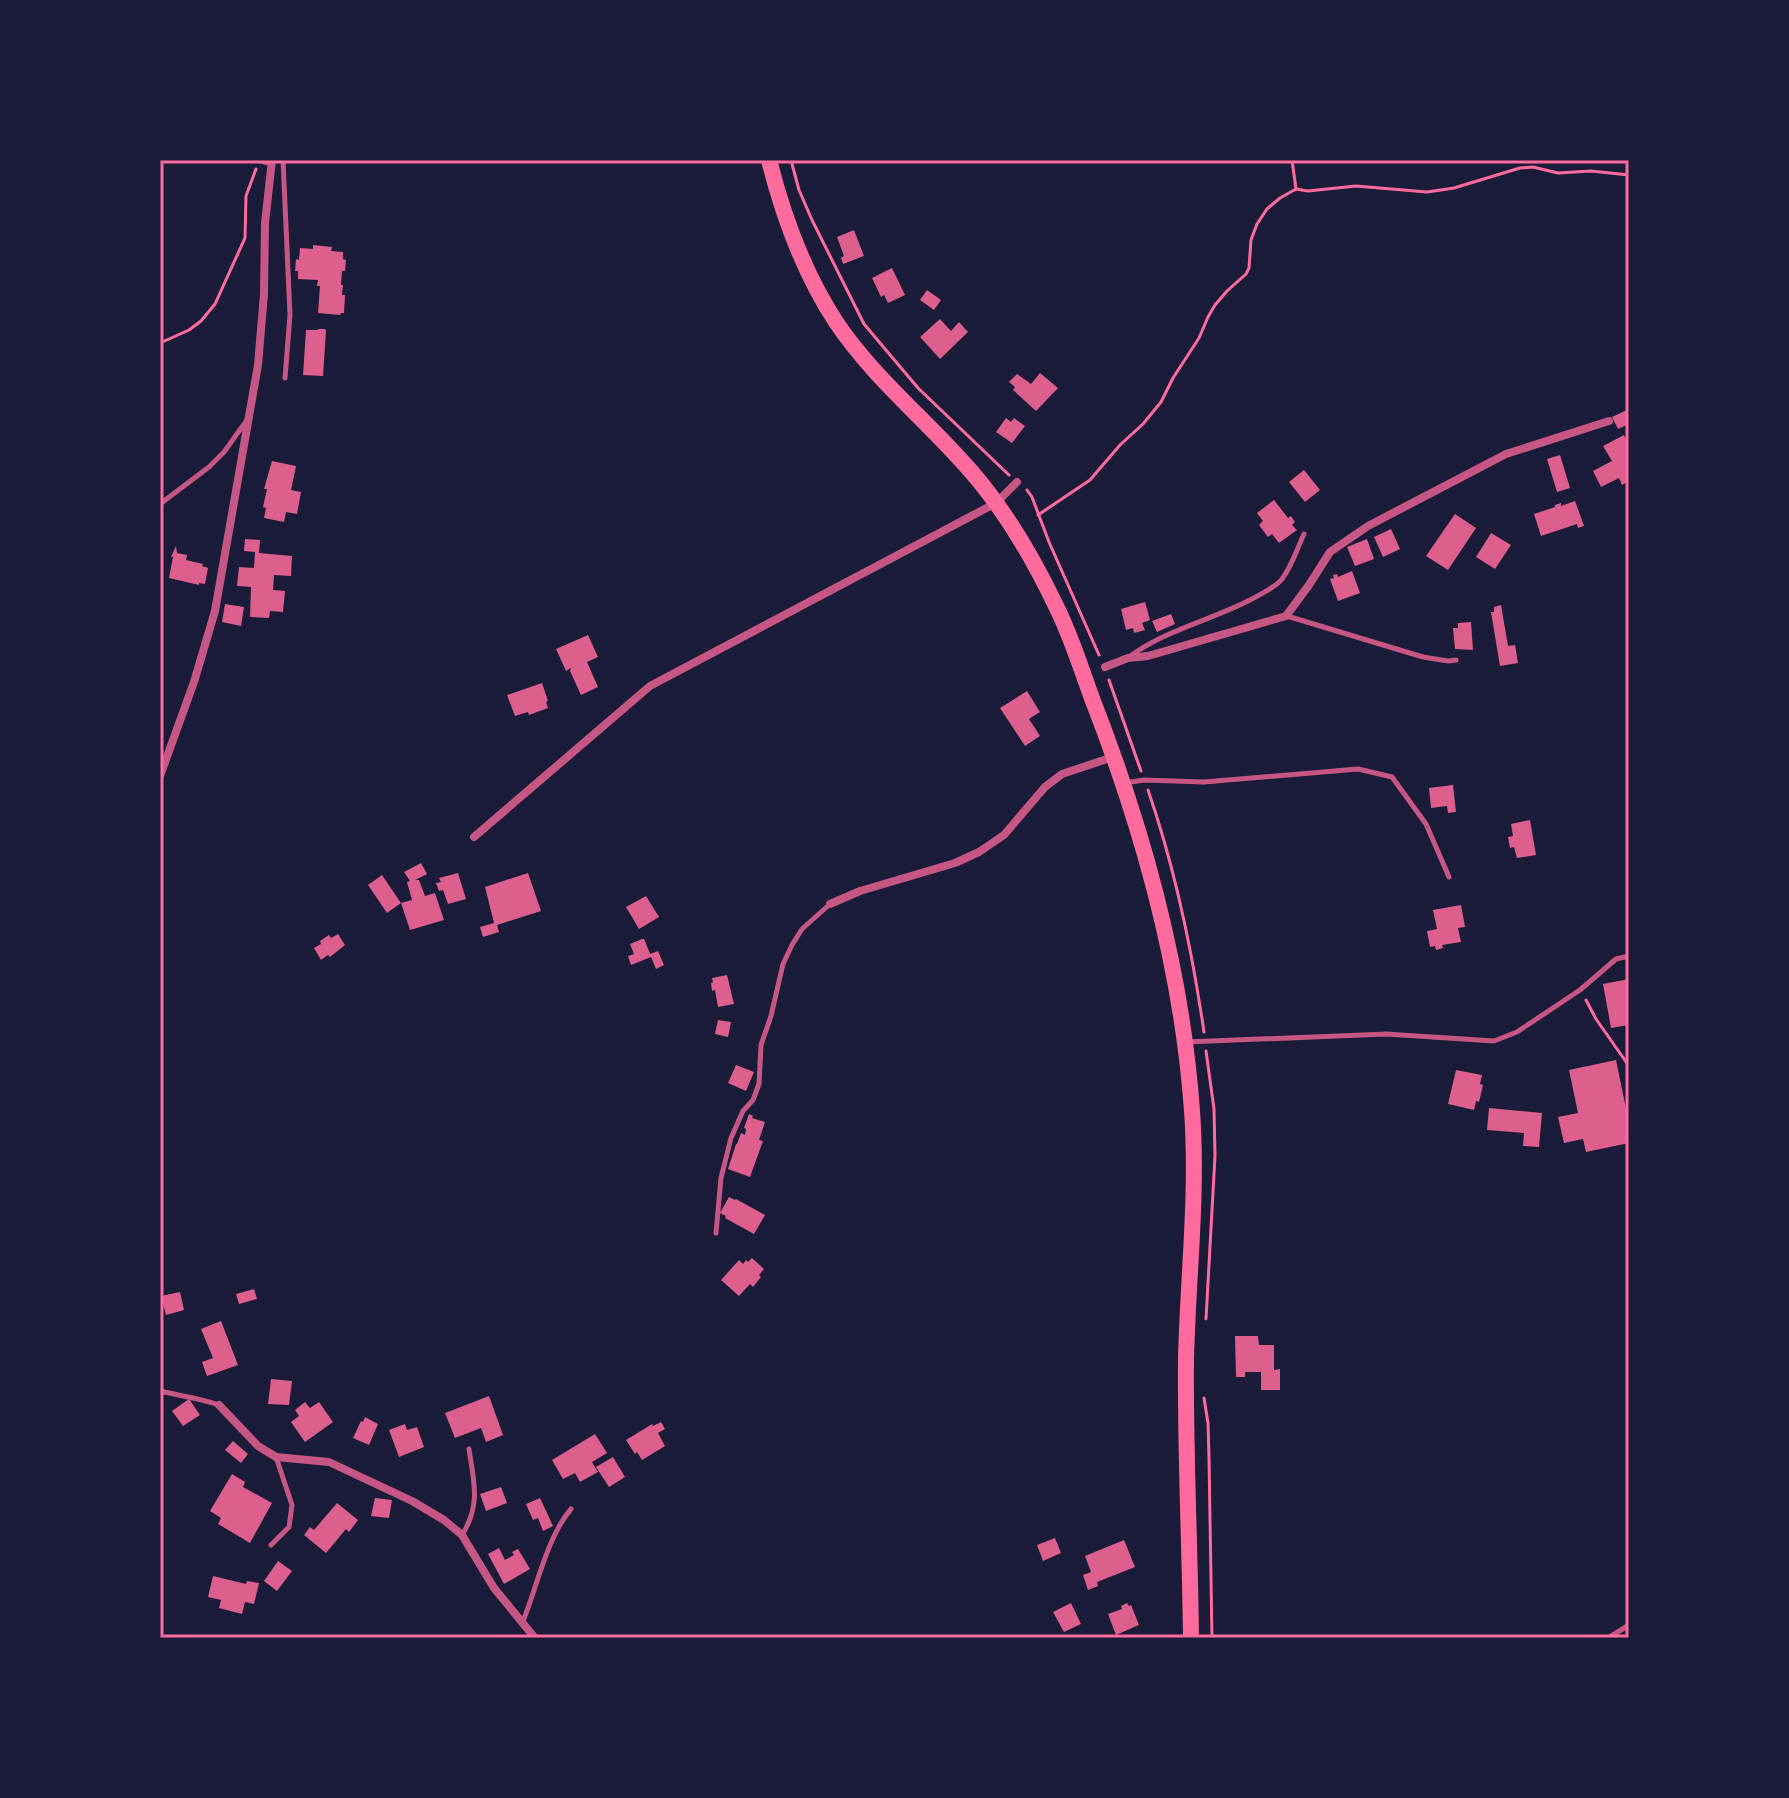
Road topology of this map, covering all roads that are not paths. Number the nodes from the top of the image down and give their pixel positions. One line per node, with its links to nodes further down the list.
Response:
1 (258, 160): 4 (lane)
2 (283, 160): 5 (lane)
3 (769, 160): 9 (main road)
4 (271, 162): 6 (street)
5 (285, 378)
6 (251, 416): 10 (lane); 17 (street)
7 (1609, 421): 12 (street)
8 (1017, 482): 9 (street)
9 (996, 503): 16 (main road); 19 (street)
10 (160, 504)
11 (1304, 534): 13 (lane)
12 (1286, 616): 13 (street); 14 (lane)
13 (1128, 658): 15 (street)
14 (1456, 660)
15 (1105, 667)
16 (1115, 756): 18 (main road); 21 (street)
17 (160, 776)
18 (1124, 784): 20 (lane); 23 (main road)
19 (474, 837)
20 (1449, 877)
21 (830, 904): 24 (lane)
22 (1629, 956): 23 (lane)
23 (1185, 1042): 35 (main road)
24 (716, 1233)
25 (160, 1391): 26 (lane)
26 (219, 1405): 28 (street)
27 (469, 1449): 30 (lane)
28 (276, 1457): 30 (street); 31 (lane)
29 (571, 1509): 32 (lane)
30 (462, 1535): 32 (street)
31 (271, 1545)
32 (523, 1621): 34 (street)
33 (1629, 1625): 36 (lane)
34 (535, 1638)
35 (1191, 1638)
36 (1608, 1638)

